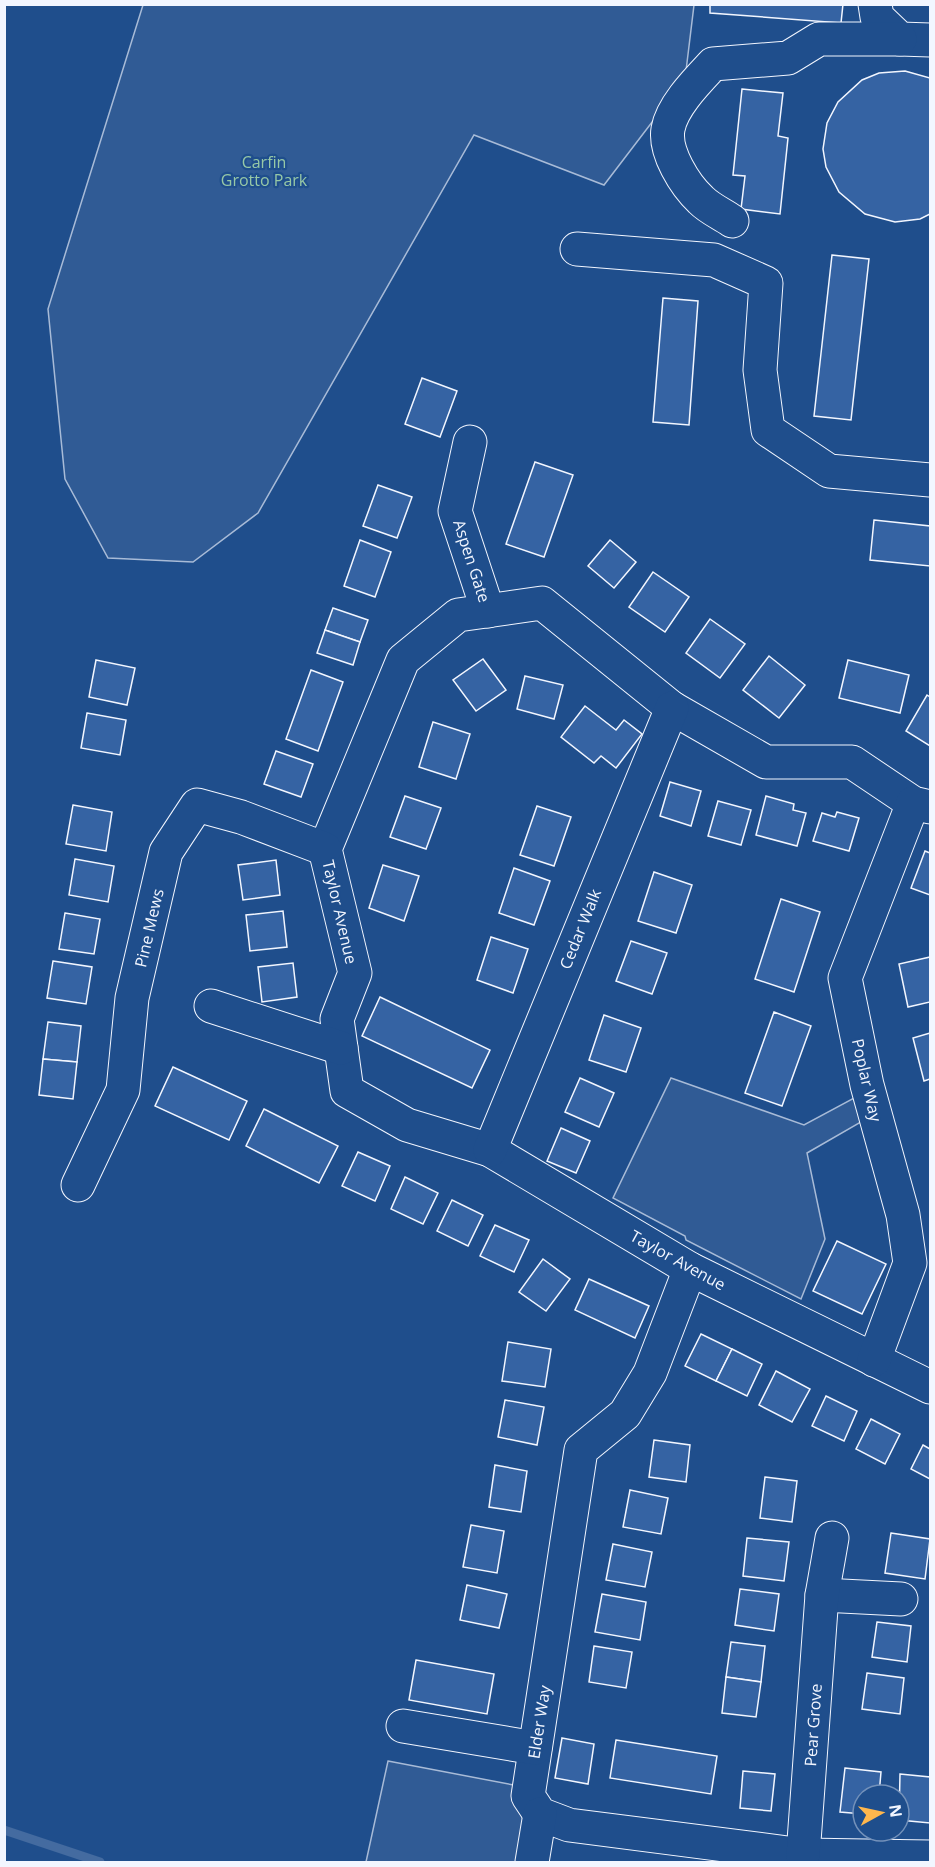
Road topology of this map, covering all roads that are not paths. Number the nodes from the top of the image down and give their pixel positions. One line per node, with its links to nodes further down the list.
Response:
1 (875, 4): 2 (street)
2 (915, 39): 3 (street)
3 (732, 221)
4 (578, 249): 6 (street)
5 (470, 442): 7 (street, Aspen Gate)
6 (930, 480)
7 (488, 611): 8 (street, Taylor Avenue); 10 (street, Taylor Avenue)
8 (672, 708): 9 (street, Taylor Avenue); 13 (street, Cedar Walk)
9 (922, 805): 16 (street, Poplar Way)
10 (325, 849): 12 (street, Taylor Avenue); 14 (street, Pine Mews)
11 (211, 1006): 12 (street)
12 (341, 1048): 13 (street, Taylor Avenue)
13 (490, 1150): 15 (street, Taylor Avenue)
14 (78, 1185)
15 (690, 1269): 16 (street, Taylor Avenue); 22 (street, Elder Way)
16 (874, 1360): 17 (street, Taylor Avenue)
17 (930, 1387)
18 (832, 1538): 19 (street, Pear Grove)
19 (822, 1595): 20 (street); 24 (street, Pear Grove)
20 (901, 1599)
21 (403, 1726): 22 (street)
22 (535, 1748): 23 (street, Elder Way)
23 (540, 1814): 24 (street); 26 (street)
24 (803, 1855): 25 (street)
25 (930, 1857)
26 (532, 1863)

